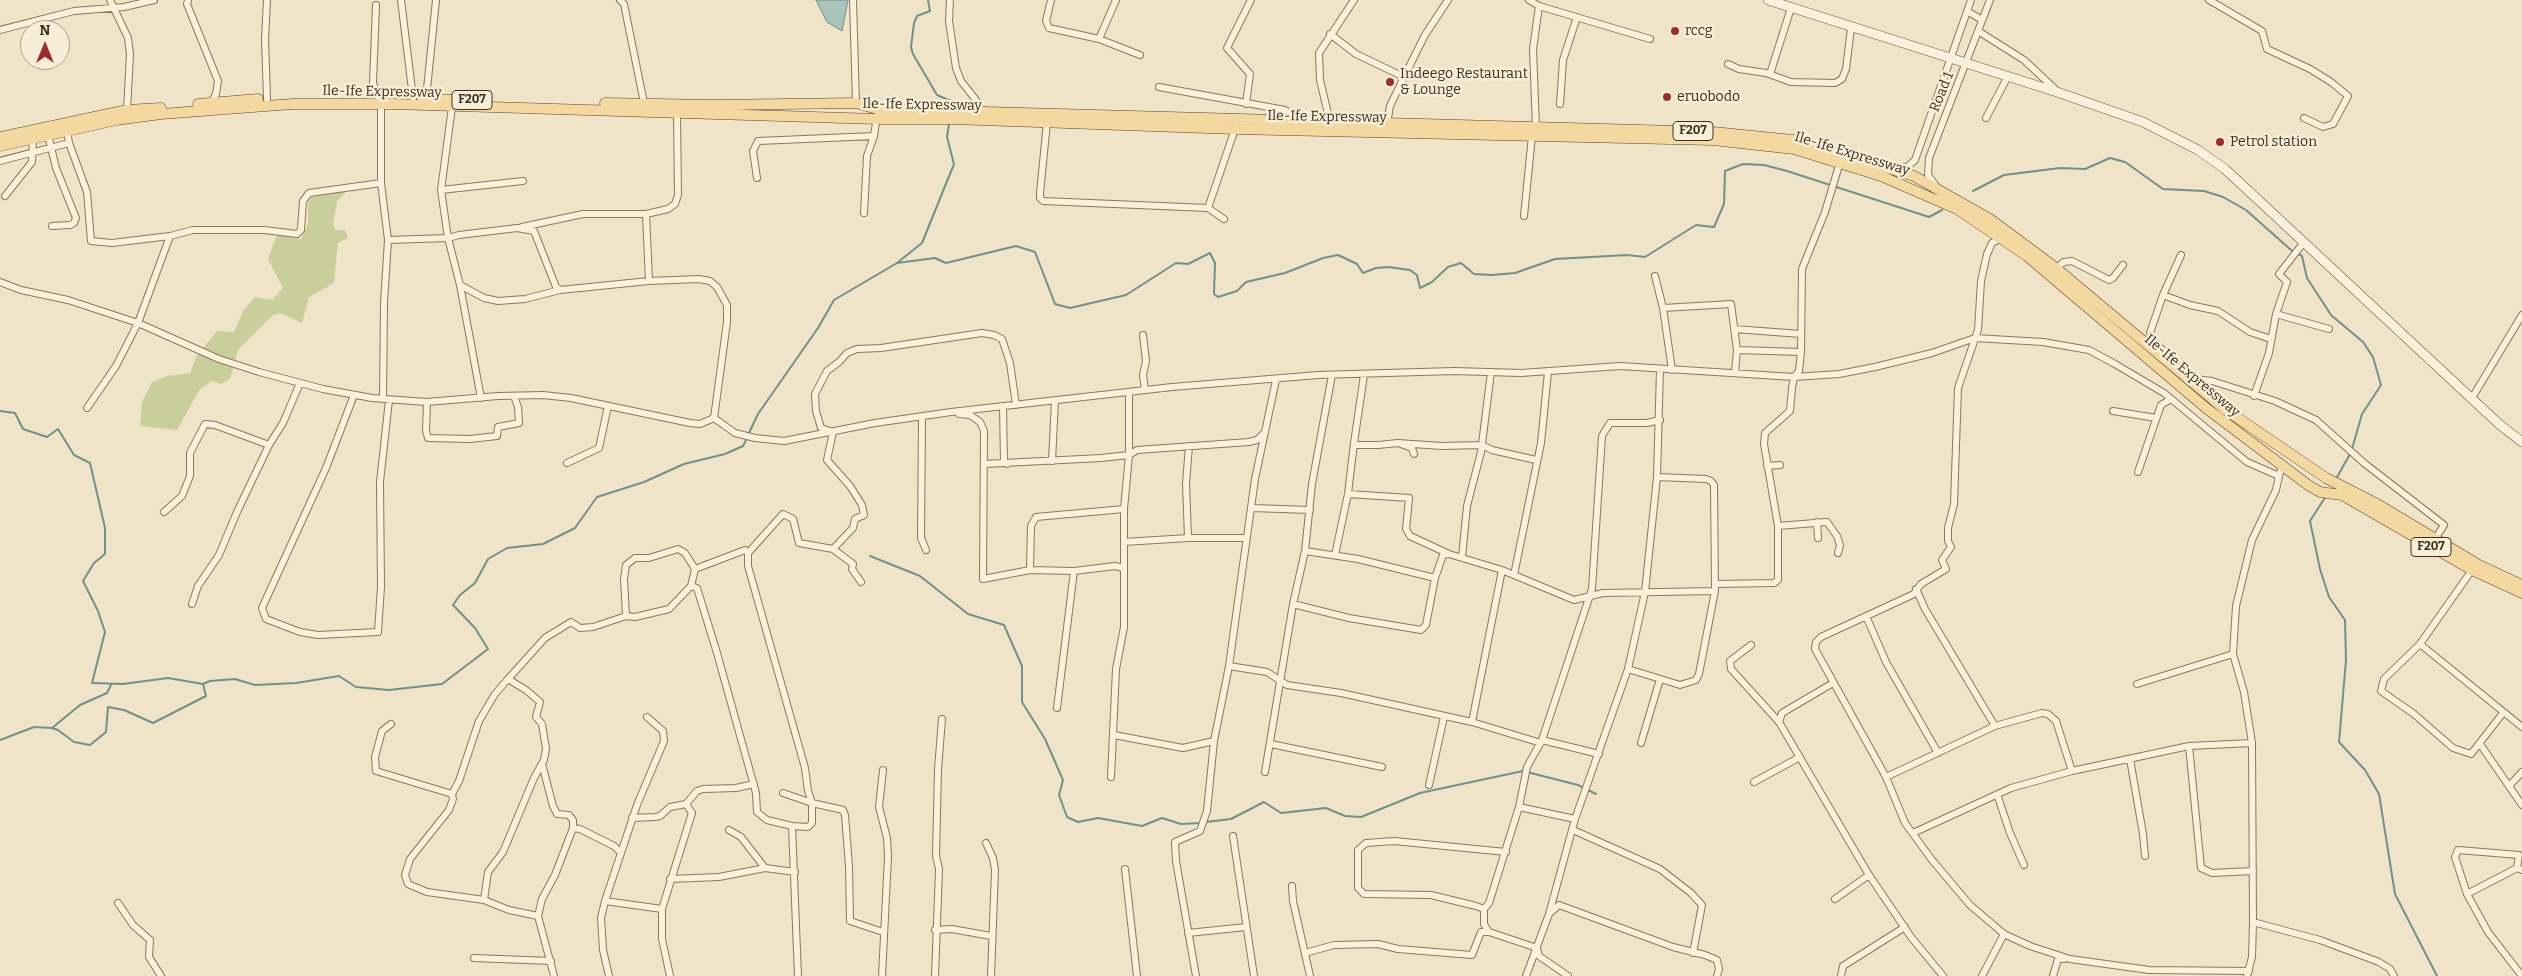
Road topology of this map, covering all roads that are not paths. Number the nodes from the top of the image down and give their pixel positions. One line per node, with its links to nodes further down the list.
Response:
1 (110, 0): 22 (street)
2 (154, 0): 22 (street)
3 (188, 0): 46 (street)
4 (267, 0): 43 (street)
5 (401, 0): 42 (street)
6 (436, 0): 44 (street)
7 (853, 0): 48 (street)
8 (950, 0): 56 (street)
9 (1051, 0): 31 (street)
10 (1116, 0): 31 (street)
11 (1251, 0): 50 (street)
12 (1354, 0): 30 (street)
13 (1448, 0): 39 (street)
14 (1529, 0): 21 (street)
15 (1768, 0): 23 (main road)
16 (1972, 0): 24 (street, Road 1)
17 (1990, 0): 26 (street, Road 1)
18 (2209, 0): 60 (street)
19 (622, 1): 47 (street)
20 (376, 5): 45 (street)
21 (1539, 6): 25 (street); 68 (street)
22 (112, 8): 28 (street); 54 (street)
23 (1792, 8): 27 (main road); 37 (street)
24 (1967, 11): 26 (street); 34 (street, Road 1)
25 (1577, 17): 32 (street); 51 (street)
26 (1982, 20): 29 (street, Road 1)
27 (1851, 28): 34 (main road); 37 (street)
28 (0, 30)
29 (1978, 31): 35 (street, Road 1); 41 (street)
30 (1330, 34): 39 (street); 63 (street)
31 (1099, 39): 33 (street)
32 (1650, 39)
33 (1140, 55)
34 (1952, 59): 35 (main road); 79 (street, Road 1)
35 (1966, 63): 38 (main road); 84 (street, Road 1)
36 (1728, 64): 37 (street)
37 (1770, 74)
38 (2008, 76): 41 (main road); 59 (street)
39 (1404, 77): 64 (street)
40 (1158, 87): 50 (street)
41 (2057, 92): 97 (main road)
42 (413, 98): 44 (main road, Ile-Ife Expressway / F207); 45 (main road, Ile-Ife Expressway / F207)
43 (267, 99): 45 (main road, Ile-Ife Expressway / F207); 49 (main road, Ile-Ife Expressway / F207)
44 (426, 99): 47 (main road, Ile-Ife Expressway / F207)
45 (380, 102): 49 (main road, Ile-Ife Expressway / F207); 52 (main road, Ile-Ife Expressway / F207); 82 (street)
46 (211, 103): 49 (main road, Ile-Ife Expressway / F207); 54 (main road, Ile-Ife Expressway / F207)
47 (644, 103): 55 (main road, Ile-Ife Expressway / F207)
48 (856, 103): 53 (main road, Ile-Ife Expressway / F207); 57 (main road, Ile-Ife Expressway / F207)
49 (230, 104): 67 (main road, Ile-Ife Expressway / F207)
50 (1246, 104): 62 (street)
51 (1560, 104)
52 (452, 107): 55 (main road, Ile-Ife Expressway / F207); 83 (street)
53 (712, 109): 55 (main road, Ile-Ife Expressway / F207); 57 (main road, Ile-Ife Expressway / F207)
54 (127, 110): 71 (main road, Ile-Ife Expressway / F207)
55 (683, 110): 88 (street)
56 (977, 112): 58 (main road, Ile-Ife Expressway / F207); 65 (main road, Ile-Ife Expressway / F207)
57 (877, 114): 58 (main road, Ile-Ife Expressway / F207); 70 (street)
58 (949, 115): 61 (main road, Ile-Ife Expressway / F207)
59 (1986, 118)
60 (2304, 118)
61 (1047, 122): 65 (main road, Ile-Ife Expressway / F207); 86 (street)
62 (1291, 122): 63 (main road, Ile-Ife Expressway / F207); 65 (main road, Ile-Ife Expressway / F207)
63 (1330, 122): 64 (main road, Ile-Ife Expressway / F207)
64 (1387, 124): 66 (main road, Ile-Ife Expressway / F207)
65 (1237, 125): 66 (main road, Ile-Ife Expressway / F207); 86 (street)
66 (1436, 129): 68 (main road, Ile-Ife Expressway / F207)
67 (67, 130): 69 (main road, Ile-Ife Expressway / F207); 73 (street)
68 (1534, 132): 78 (main road, Ile-Ife Expressway / F207); 79 (main road, Ile-Ife Expressway / F207); 89 (street)
69 (48, 135): 72 (main road, Ile-Ife Expressway / F207); 75 (street)
70 (874, 136): 80 (street); 87 (street)
71 (0, 137)
72 (33, 138): 74 (main road, Ile-Ife Expressway / F207); 76 (street)
73 (69, 143): 75 (street); 93 (street)
74 (0, 146)
75 (50, 149): 76 (street); 91 (street)
76 (32, 151): 77 (street); 85 (street)
77 (0, 161)
78 (1840, 162): 94 (main road, Ile-Ife Expressway / F207); 113 (street)
79 (1886, 167): 84 (main road, Ile-Ife Expressway / F207)
80 (757, 178)
81 (523, 181): 83 (street)
82 (381, 183): 93 (street); 96 (street)
83 (441, 190): 95 (street)
84 (1940, 190): 100 (main road, Ile-Ife Expressway / F207)
85 (5, 196)
86 (1208, 208): 90 (street)
87 (864, 213)
88 (646, 214): 92 (street); 102 (street)
89 (1524, 216)
90 (1224, 219)
91 (52, 226)
92 (517, 228): 95 (street); 105 (street)
93 (170, 236): 110 (street)
94 (2002, 237): 115 (street); 166 (main road, Ile-Ife Expressway / F207)
95 (448, 238): 96 (street); 104 (street)
96 (388, 240): 137 (street)
97 (2301, 246): 108 (street); 135 (main road)
98 (2181, 255): 106 (street)
99 (2123, 265): 100 (street)
100 (2056, 268): 171 (main road, Ile-Ife Expressway / F207)
101 (1655, 276): 107 (street)
102 (649, 281): 105 (street); 147 (street)
103 (0, 282): 110 (street)
104 (460, 285): 105 (street); 134 (street)
105 (560, 290)
106 (2163, 295): 116 (street); 133 (street)
107 (1663, 308): 111 (street); 120 (street)
108 (2276, 314): 112 (street); 116 (street)
109 (2522, 315): 135 (street)
110 (138, 324): 128 (street); 143 (street)
111 (1734, 329): 113 (street); 117 (street)
112 (2329, 330)
113 (1802, 334): 118 (street)
114 (1143, 335): 129 (street)
115 (1975, 338): 126 (street); 136 (street); 204 (street)
116 (2271, 339): 133 (street)
117 (1737, 350): 118 (street); 123 (street)
118 (1801, 352): 126 (street)
119 (1660, 368): 120 (street); 122 (street); 149 (street)
120 (1672, 370): 123 (street)
121 (1491, 372): 122 (street); 125 (street); 156 (street)
122 (1548, 372): 160 (street)
123 (1735, 372): 126 (street)
124 (1332, 375): 125 (street); 127 (street); 175 (street)
125 (1364, 375): 153 (street)
126 (1794, 377): 167 (street)
127 (1276, 380): 129 (street); 151 (street)
128 (300, 384): 131 (street); 155 (street)
129 (1145, 390): 130 (street)
130 (1129, 393): 138 (street); 159 (street)
131 (354, 396): 137 (street); 137 (street)
132 (514, 396): 134 (street); 139 (street); 140 (street)
133 (2254, 396): 182 (street)
134 (482, 398): 139 (street)
135 (2472, 398): 152 (main road)
136 (2171, 399): 148 (street); 169 (street)
137 (386, 400): 139 (street)
138 (1056, 401): 142 (street); 161 (street)
139 (427, 402)
140 (608, 406): 147 (street); 162 (street)
141 (1003, 406): 142 (street); 145 (street); 164 (street)
142 (1016, 406): 150 (street)
143 (87, 408)
144 (2113, 411): 148 (street)
145 (951, 412): 146 (street); 163 (street)
146 (922, 417): 150 (street); 185 (street)
147 (714, 418): 150 (street)
148 (2156, 418): 168 (street)
149 (1659, 423): 170 (street); 207 (street)
150 (833, 432): 184 (street)
151 (1263, 434): 157 (street); 173 (street)
152 (2522, 442)
153 (1354, 443): 154 (street); 172 (street)
154 (1398, 443): 156 (street); 158 (street)
155 (269, 445): 176 (street); 208 (street)
156 (1482, 445): 160 (street); 191 (street)
157 (1189, 446): 159 (street); 179 (street)
158 (1414, 454)
159 (1130, 455): 161 (street); 174 (street)
160 (1536, 460): 198 (street)
161 (1052, 461): 164 (street)
162 (567, 463)
163 (984, 464): 164 (street); 194 (street)
164 (1007, 464)
165 (1780, 465): 167 (street)
166 (2282, 465): 169 (street); 171 (main road, Ile-Ife Expressway / F207)
167 (1767, 466): 178 (street)
168 (2138, 472)
169 (2279, 476): 214 (street)
170 (1656, 478): 203 (street); 205 (street)
171 (2345, 492): 182 (main road, Ile-Ife Expressway / F207); 196 (main road, Ile-Ife Expressway / F207)
172 (1348, 494): 189 (street); 190 (street)
173 (1252, 508): 175 (street); 180 (street)
174 (1124, 509): 183 (street); 194 (street)
175 (1310, 510): 186 (street)
176 (164, 512)
177 (1817, 522): 178 (street); 181 (street); 188 (street)
178 (1778, 526): 203 (street)
179 (1188, 538): 180 (street); 183 (street)
180 (1246, 538): 215 (street)
181 (1818, 538)
182 (2435, 538): 201 (main road, Ile-Ife Expressway / F207)
183 (1124, 542): 192 (street)
184 (833, 549): 187 (street); 200 (street)
185 (926, 550)
186 (1305, 551): 190 (street); 209 (street)
187 (748, 552): 193 (street); 261 (street)
188 (1838, 553)
189 (1448, 554): 191 (street); 199 (street)
190 (1335, 555): 199 (street)
191 (1462, 557): 195 (street)
192 (1124, 568): 197 (street); 234 (street)
193 (695, 569): 202 (street); 210 (street)
194 (1030, 570): 197 (street)
195 (1502, 570): 198 (street); 229 (street)
196 (2472, 570): 206 (main road, Ile-Ife Expressway / F207); 213 (street)
197 (1074, 571): 222 (street)
198 (1514, 575): 207 (street)
199 (1435, 578): 209 (street)
200 (861, 582)
201 (2522, 585)
202 (691, 586): 210 (street); 255 (street)
203 (1715, 588): 205 (street); 219 (street)
204 (1916, 589): 211 (street); 232 (street)
205 (1645, 592): 207 (street); 216 (street)
206 (2522, 593)
207 (1589, 597): 236 (street)
208 (192, 604)
209 (1293, 604): 218 (street)
210 (626, 616): 217 (street)
211 (1866, 616): 220 (street); 242 (street)
212 (1751, 644): 223 (street)
213 (2420, 644): 225 (street); 240 (street)
214 (2233, 654): 221 (street); 238 (street)
215 (1229, 666): 218 (street); 235 (street)
216 (1628, 669): 219 (street); 243 (street)
217 (508, 679): 246 (street); 259 (street)
218 (1280, 679): 227 (street); 239 (street)
219 (1660, 679): 237 (street)
220 (1833, 683): 224 (street); 253 (street)
221 (2137, 684)
222 (1057, 708)
223 (1772, 713): 224 (street); 230 (street)
224 (1782, 713): 230 (street)
225 (2503, 713): 233 (street); 240 (street)
226 (647, 717): 265 (street)
227 (1444, 717): 229 (street); 256 (street)
228 (942, 719): 299 (street)
229 (1472, 722): 236 (street)
230 (1779, 722): 244 (street)
231 (391, 724): 259 (street)
232 (1995, 726): 242 (street); 249 (street)
233 (2522, 727)
234 (1114, 735): 235 (street); 252 (street)
235 (1214, 741): 303 (street)
236 (1542, 741): 243 (street); 264 (street)
237 (1641, 743)
238 (2252, 743): 241 (street); 281 (street)
239 (1271, 744): 247 (street); 250 (street)
240 (2480, 744): 257 (street)
241 (2189, 746): 245 (street); 281 (street)
242 (1938, 753): 253 (street)
243 (1599, 754): 266 (street)
244 (1800, 757): 254 (street); 283 (street)
245 (2130, 759): 249 (street); 276 (street)
246 (542, 764): 268 (street); 288 (street)
247 (1382, 767)
248 (883, 770): 300 (street)
249 (2072, 771): 260 (street)
250 (1266, 772)
251 (2522, 772): 257 (street)
252 (1111, 777)
253 (1886, 777): 271 (street)
254 (1754, 782)
255 (754, 784): 262 (street); 267 (street)
256 (1429, 785)
257 (2510, 786): 263 (street)
258 (784, 793): 261 (street)
259 (452, 794): 288 (street)
260 (1997, 794): 271 (street); 277 (street)
261 (812, 803): 267 (street); 300 (street)
262 (686, 804): 265 (street); 284 (street)
263 (2522, 805)
264 (1519, 807): 266 (street); 275 (street)
265 (632, 818): 274 (street)
266 (1574, 820): 270 (street)
267 (792, 826): 282 (street)
268 (573, 828): 274 (street); 294 (street)
269 (729, 830): 278 (street)
270 (1573, 830): 293 (street); 308 (street)
271 (1913, 833): 304 (street)
272 (1233, 836): 297 (street)
273 (986, 843): 305 (street)
274 (620, 852): 289 (street)
275 (1506, 852): 292 (street); 292 (street)
276 (2145, 856)
277 (2024, 865)
278 (765, 868): 282 (street); 284 (street)
279 (1125, 869): 324 (street)
280 (2520, 869): 286 (street); 286 (street)
281 (2253, 871): 295 (street)
282 (795, 872): 320 (street)
283 (1869, 875): 287 (street); 298 (street)
284 (670, 879): 291 (street)
285 (1292, 886): 307 (street)
286 (2468, 894): 336 (street)
287 (1835, 899)
288 (484, 900): 294 (street)
289 (604, 901): 291 (street); 318 (street)
290 (118, 902): 316 (street)
291 (662, 909): 319 (street)
292 (1484, 909): 296 (street)
293 (1549, 914): 306 (street); 308 (street)
294 (538, 916): 313 (street)
295 (2253, 922): 314 (street); 335 (street)
296 (1484, 924): 301 (street); 302 (street)
297 (1246, 927): 303 (street); 326 (street)
298 (1904, 927): 331 (street); 332 (street)
299 (936, 930): 305 (street); 322 (street)
300 (883, 932): 321 (street)
301 (1481, 932): 302 (street); 307 (street)
302 (1488, 932): 306 (street)
303 (1188, 933): 325 (street)
304 (2004, 934): 309 (street); 333 (street)
305 (991, 936): 323 (street)
306 (1537, 948): 328 (street); 329 (street)
307 (1305, 952): 327 (street)
308 (1693, 953): 330 (street)
309 (2053, 954): 311 (street); 312 (street)
310 (474, 958): 313 (street)
311 (2058, 959): 312 (street); 334 (street)
312 (2070, 959): 315 (street)
313 (551, 962): 317 (street)
314 (2248, 973): 315 (street)
315 (2174, 974)
316 (161, 976)
317 (554, 976)
318 (609, 976)
319 (670, 976)
320 (798, 976)
321 (882, 976)
322 (935, 976)
323 (990, 976)
324 (1137, 976)
325 (1196, 976)
326 (1254, 976)
327 (1310, 976)
328 (1526, 976)
329 (1568, 976)
330 (1717, 976)
331 (1841, 976)
332 (1943, 976)
333 (1982, 976)
334 (2053, 976)
335 (2394, 976)
336 (2522, 976)

